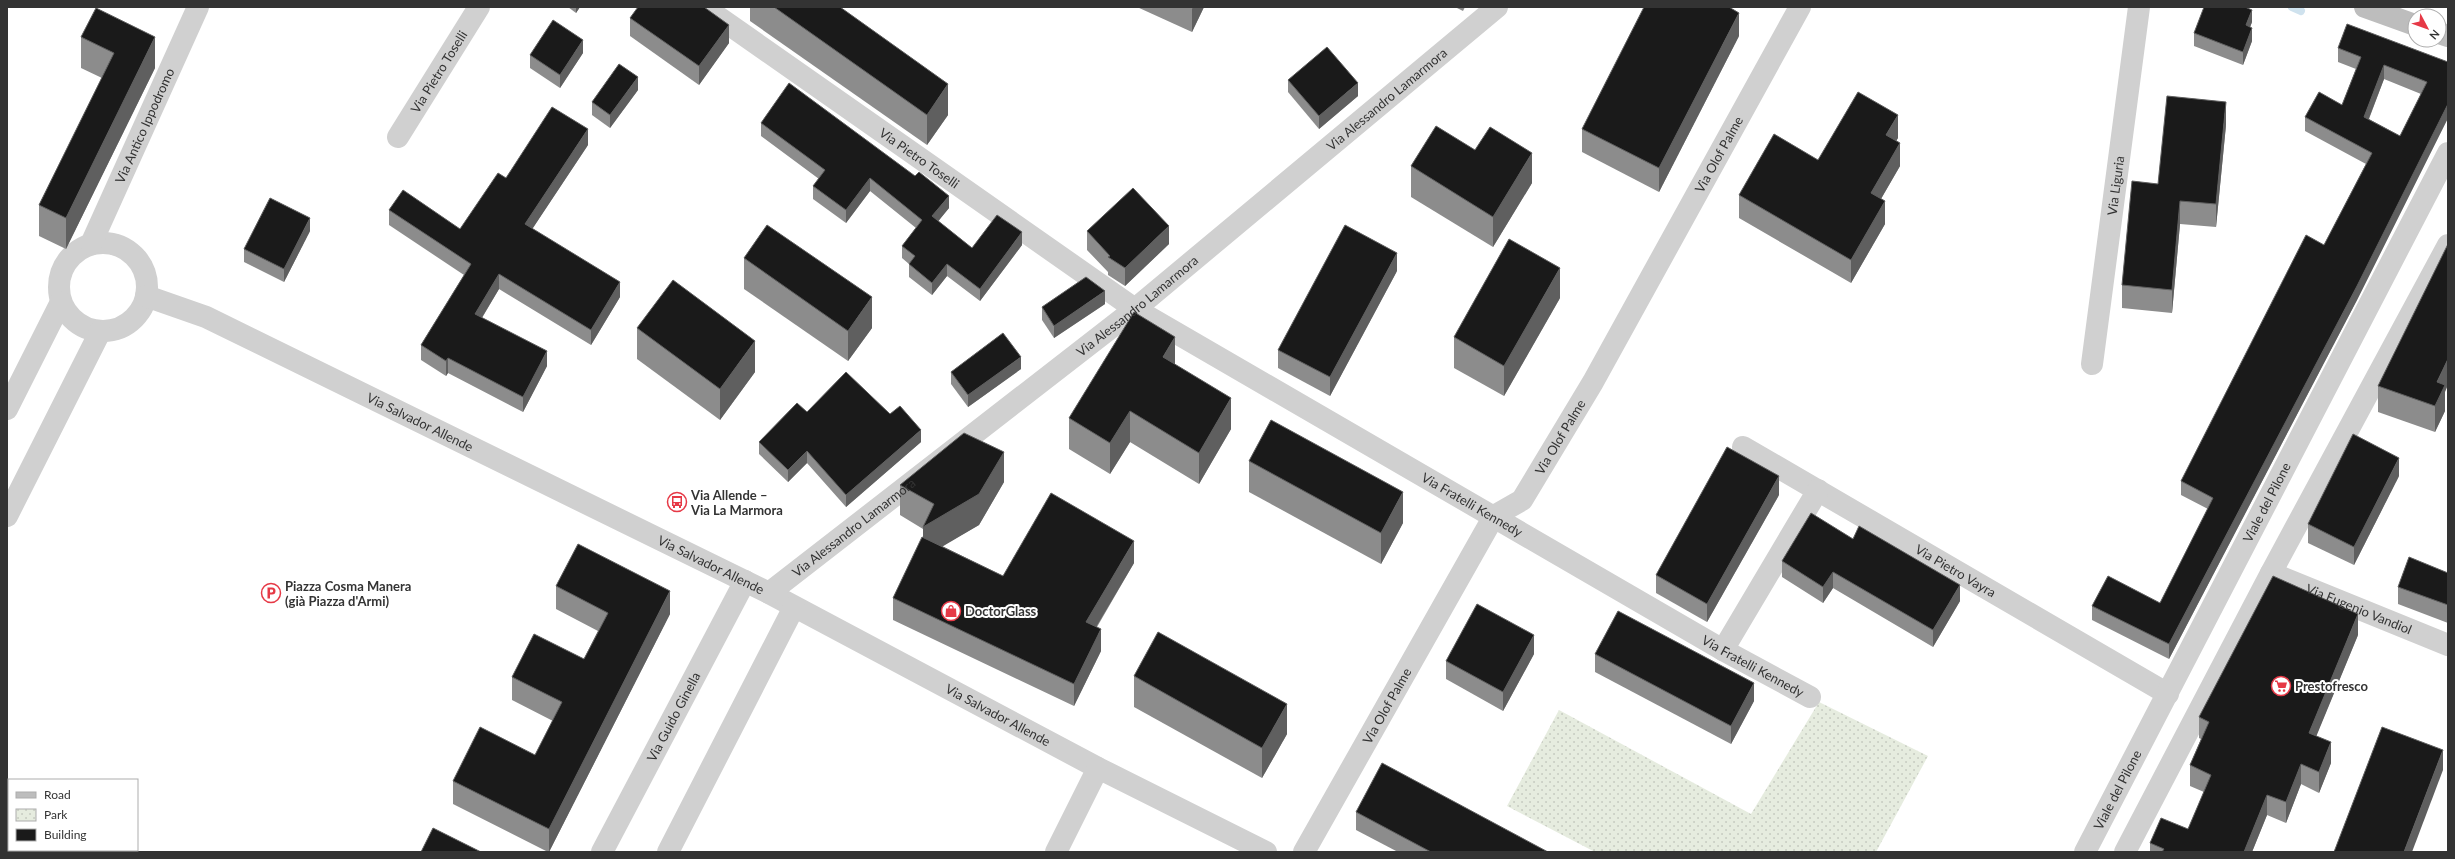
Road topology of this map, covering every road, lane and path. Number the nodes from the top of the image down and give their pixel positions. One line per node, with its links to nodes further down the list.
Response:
1 (198, 7): 11 (street, Via Antico Ippodromo)
2 (479, 7): 9 (street, Via Pietro Toselli)
3 (704, 7): 15 (street, Via Pietro Toselli)
4 (1497, 7): 15 (street, Via Alessandro Lamarmora)
5 (1800, 7): 22 (street, Via Olof Palme)
6 (2139, 7): 17 (street, Via Liguria)
7 (2365, 7): 8 (street)
8 (2407, 21)
9 (398, 137)
10 (2448, 153): 29 (street, Viale del Pilone)
11 (91, 244): 13 (street); 14 (street)
12 (2448, 245): 23 (street)
13 (146, 296): 16 (street); 24 (street, Via Salvador Allende)
14 (61, 302): 16 (street); 18 (street)
15 (1136, 309): 22 (street, Via Fratelli Kennedy); 25 (street, Via Alessandro Lamarmora)
16 (100, 332): 21 (street)
17 (2092, 364)
18 (7, 409)
19 (1743, 447): 20 (street, Via Pietro Vayra)
20 (1818, 490): 28 (street); 29 (street, Via Pietro Vayra)
21 (7, 516)
22 (1494, 516): 28 (street, Via Fratelli Kennedy); 36 (street, Via Olof Palme)
23 (2270, 573): 27 (street, Via Eugenio Vandiol); 38 (street)
24 (744, 581): 25 (street, Via Salvador Allende); 32 (street, Via Guido Ginella)
25 (769, 593): 26 (street, Via Salvador Allende)
26 (794, 607): 31 (street, Via Salvador Allende); 33 (street)
27 (2448, 645)
28 (1723, 650): 30 (street, Via Fratelli Kennedy)
29 (2168, 694): 37 (street, Viale del Pilone)
30 (1810, 697)
31 (1098, 768): 34 (street); 35 (street, Via Salvador Allende)
32 (602, 852)
33 (668, 852)
34 (1056, 852)
35 (1266, 852)
36 (1304, 852)
37 (2085, 852)
38 (2125, 852)

